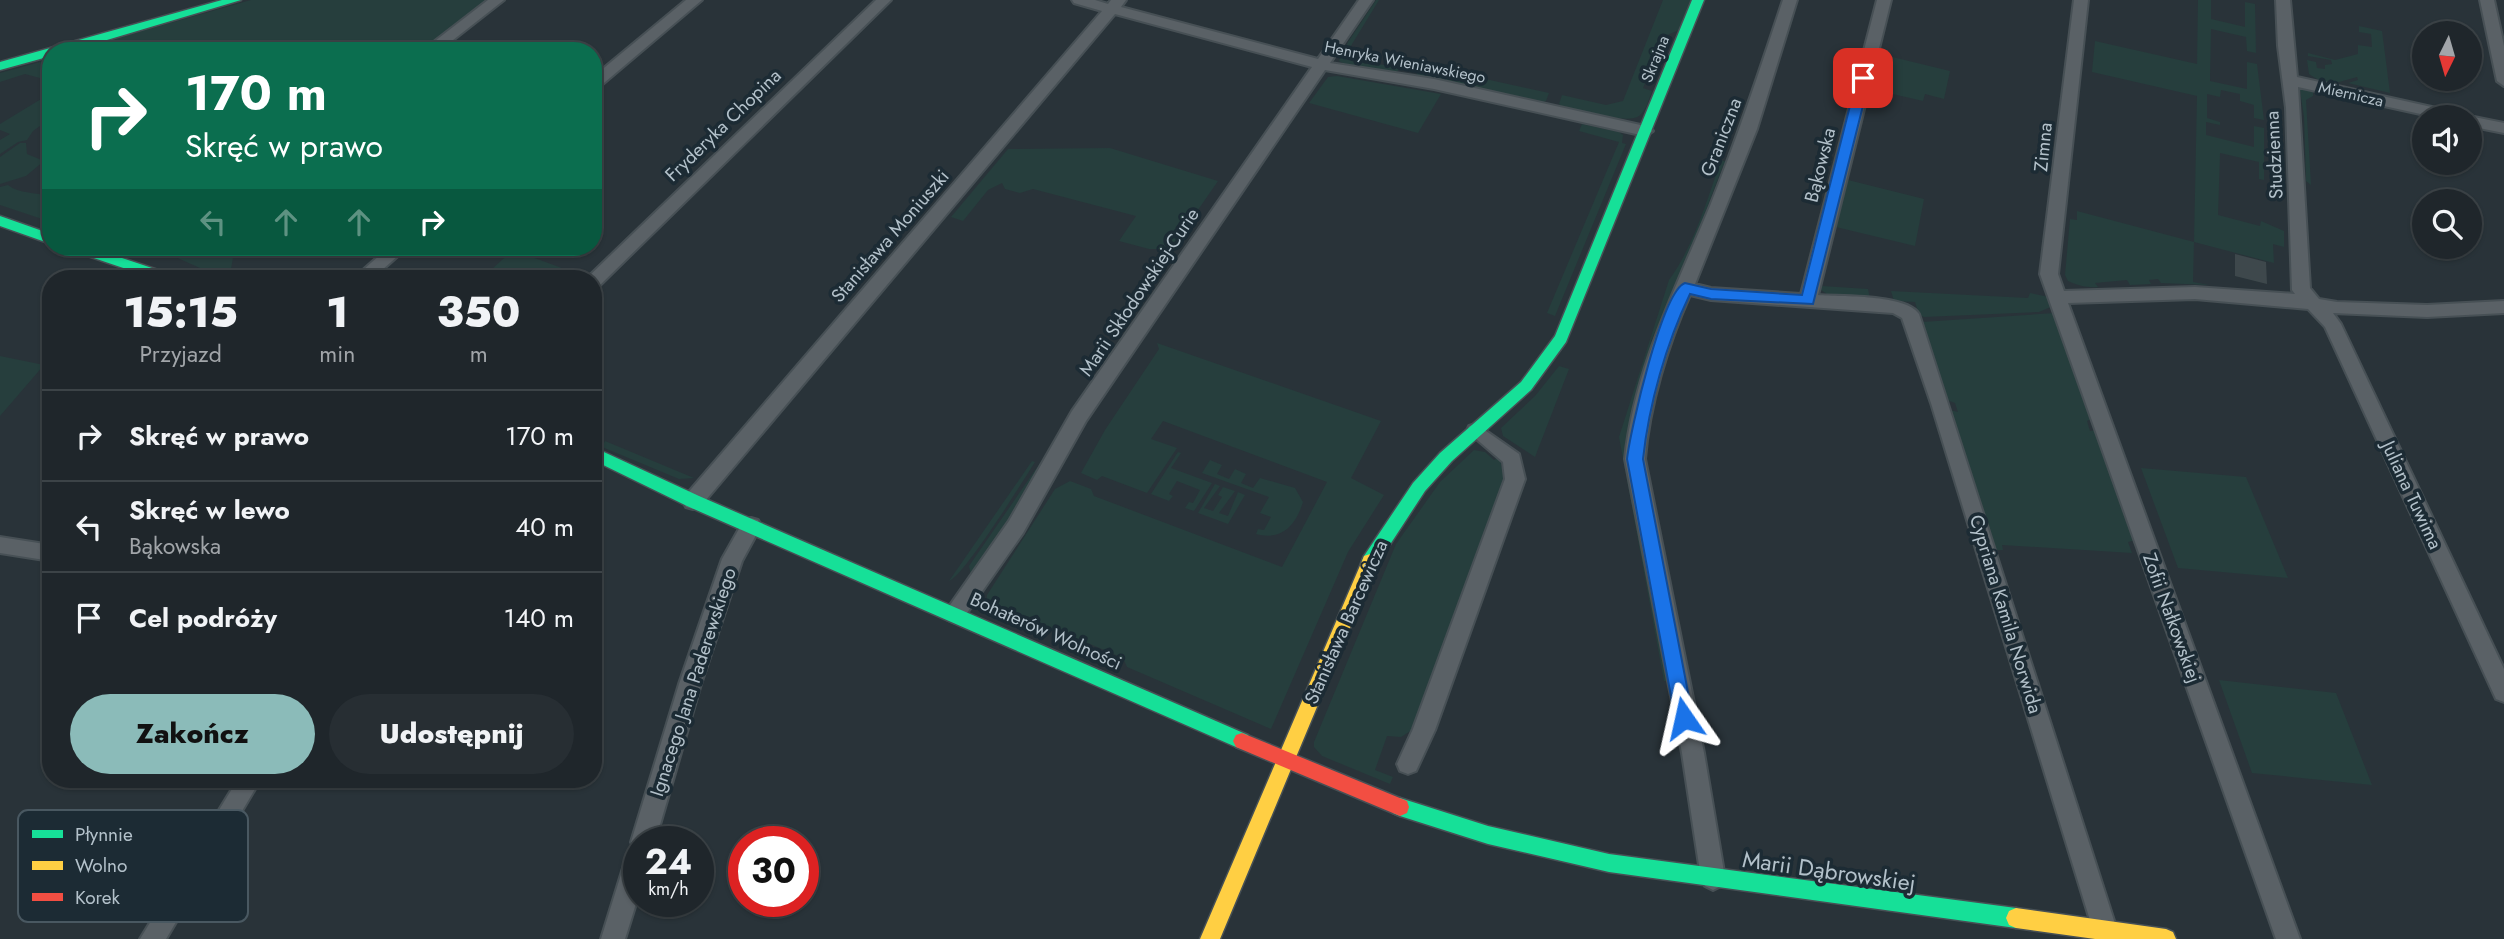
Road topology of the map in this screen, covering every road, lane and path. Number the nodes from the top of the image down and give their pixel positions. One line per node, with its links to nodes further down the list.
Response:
1 (235, 0): 14 (street)
2 (497, 0): 15 (street)
3 (695, 0): 19 (street)
4 (884, 0): 32 (street, Fryderyka Chopina)
5 (1079, 0): 13 (street, Henryka Wieniawskiego)
6 (1366, 0): 17 (street, Marii Skłodowskiej-Curie)
7 (1698, 0): 25 (street, Skrajna)
8 (1790, 0): 33 (street, Graniczna)
9 (1884, 0): 35 (street, Bąkowska)
10 (2081, 0): 34 (street, Zimna)
11 (2283, 0): 20 (street, Studzienna)
12 (2487, 0): 21 (street)
13 (1116, 4): 17 (street, Henryka Wieniawskiego); 40 (street, Stanisława Moniuszki)
14 (88, 42)
15 (441, 42)
16 (42, 54): 18 (street)
17 (1323, 65): 25 (street, Henryka Wieniawskiego); 44 (street, Marii Skłodowskiej-Curie)
18 (0, 66)
19 (602, 78)
20 (2289, 80): 22 (street, Miernicza); 36 (street, Studzienna)
21 (2504, 81)
22 (2412, 108)
23 (2482, 124): 24 (street)
24 (2504, 128)
25 (1645, 131): 38 (street, Stanisława Barcewicza)
26 (0, 221): 27 (street)
27 (42, 236)
28 (102, 256): 30 (street)
29 (389, 256): 31 (street)
30 (144, 270)
31 (372, 270)
32 (602, 273)
33 (1685, 288): 35 (street); 52 (street, Graniczna)
34 (2057, 297): 36 (street); 60 (street, Zofii Nałkowskiej)
35 (1808, 300): 55 (street, Cypriana Kamila Norwida)
36 (2312, 304): 37 (street); 45 (street, Juliana Tuwima)
37 (2504, 307)
38 (1476, 431): 46 (street, Stanisława Barcewicza); 47 (street)
39 (602, 457): 40 (street, Bohaterów Wolności)
40 (693, 501): 41 (street, Bohaterów Wolności)
41 (751, 526): 44 (street, Bohaterów Wolności); 50 (street, Ignacego Jana Paderewskiego)
42 (0, 545): 43 (street)
43 (42, 552)
44 (956, 614): 46 (street, Bohaterów Wolności)
45 (2504, 692)
46 (1285, 759): 51 (street, Bohaterów Wolności); 58 (street, Stanisława Barcewicza)
47 (1408, 764)
48 (244, 788): 49 (street)
49 (231, 810)
50 (648, 826)
51 (1488, 835): 52 (street, Marii Dąbrowskiej)
52 (1713, 878): 55 (street, Marii Dąbrowskiej)
53 (623, 907): 57 (street)
54 (162, 922): 56 (street)
55 (2105, 930): 59 (street, Marii Dąbrowskiej)
56 (152, 939)
57 (613, 939)
58 (1210, 939)
59 (2166, 939)
60 (2288, 939)

